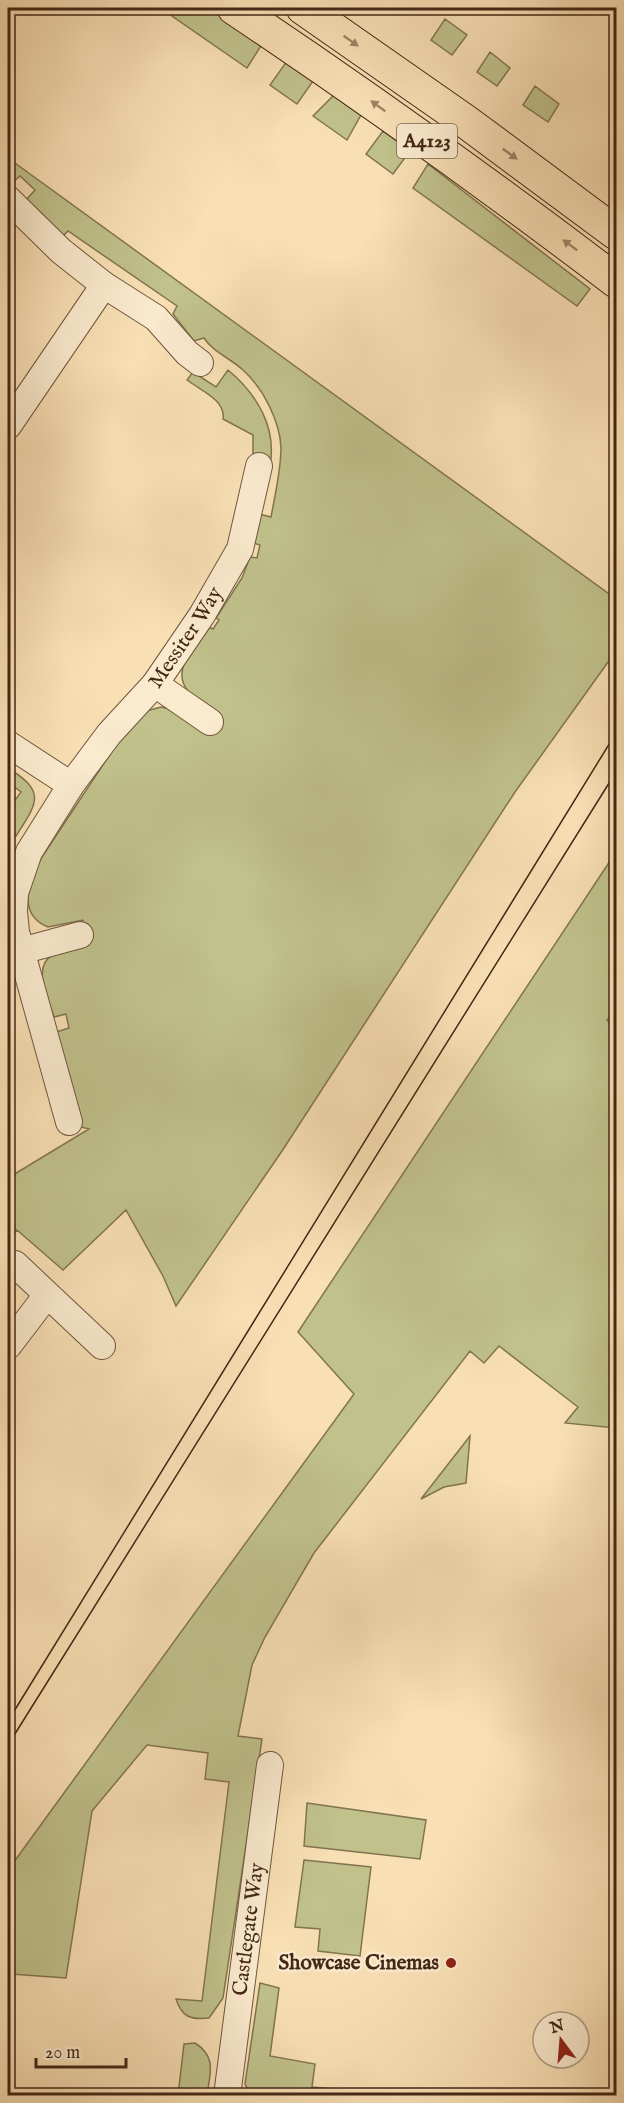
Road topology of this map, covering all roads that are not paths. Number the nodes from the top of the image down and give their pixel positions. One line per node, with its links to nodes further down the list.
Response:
1 (234, 8): 5 (highway, A4123, one-way to 1)
2 (303, 8): 4 (highway, A4123, one-way to 4)
3 (8, 199): 6 (street)
4 (616, 233)
5 (616, 281)
6 (104, 285): 7 (street); 8 (street)
7 (200, 363)
8 (8, 426)
9 (259, 466): 10 (street, Messiter Way)
10 (156, 684): 11 (street); 13 (street, Messiter Way)
11 (210, 722)
12 (8, 744): 13 (street)
13 (71, 785): 15 (street, Messiter Way)
14 (80, 935): 15 (street)
15 (21, 951): 16 (street, Messiter Way)
16 (69, 1122)
17 (15, 1264): 18 (street)
18 (47, 1295): 19 (street); 20 (street)
19 (8, 1346)
20 (102, 1346)
21 (270, 1765): 22 (street, Castlegate Way)
22 (227, 2096)

